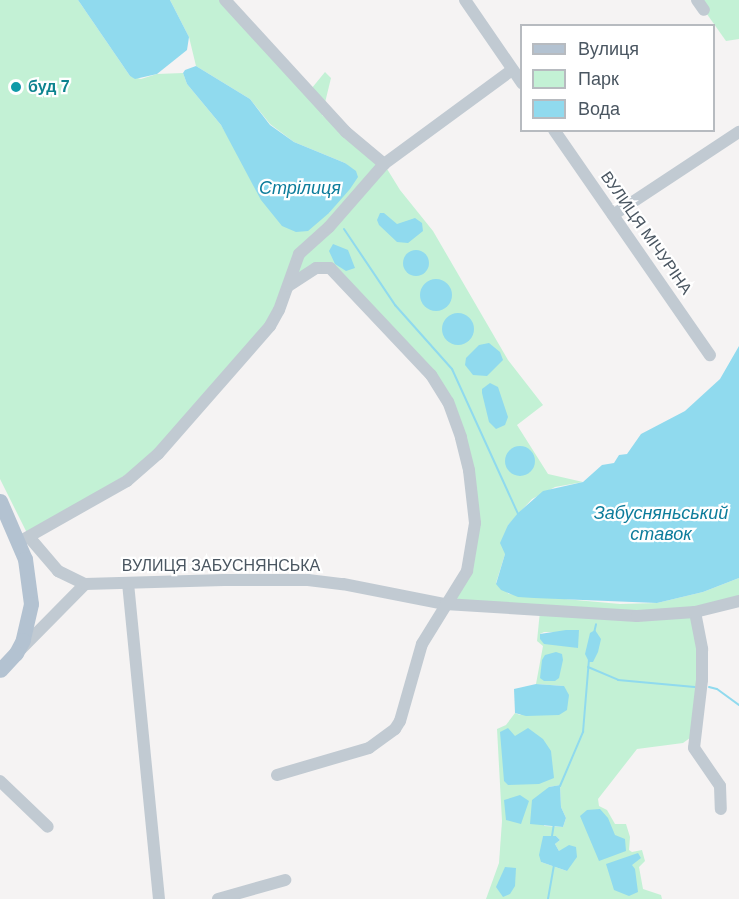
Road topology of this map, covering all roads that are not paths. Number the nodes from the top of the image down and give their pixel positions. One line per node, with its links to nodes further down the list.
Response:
1 (225, 0): 7 (street)
2 (465, 0): 3 (street)
3 (512, 70): 4 (street); 7 (street)
4 (520, 80)
5 (555, 132): 8 (street, ВУЛИЦЯ МІЧУРІНА)
6 (739, 132): 8 (street)
7 (384, 164): 9 (street)
8 (613, 215): 10 (street, ВУЛИЦЯ МІЧУРІНА)
9 (288, 286): 12 (street); 16 (street)
10 (710, 355)
11 (0, 501): 12 (main road)
12 (24, 540): 14 (street); 18 (main road)
13 (128, 583): 14 (street, ВУЛИЦЯ ЗАБУСНЯНСЬКА); 16 (street, ВУЛИЦЯ ЗАБУСНЯНСЬКА); 25 (street)
14 (85, 585): 18 (street)
15 (739, 601): 17 (street, ВУЛИЦЯ ЗАБУСНЯНСЬКА)
16 (445, 604): 17 (street, ВУЛИЦЯ ЗАБУСНЯНСЬКА); 20 (street)
17 (695, 612): 22 (street)
18 (16, 653): 19 (main road)
19 (0, 670)
20 (277, 775)
21 (0, 781): 23 (street)
22 (721, 808)
23 (48, 827)
24 (285, 880): 26 (street)
25 (159, 899)
26 (218, 899)

